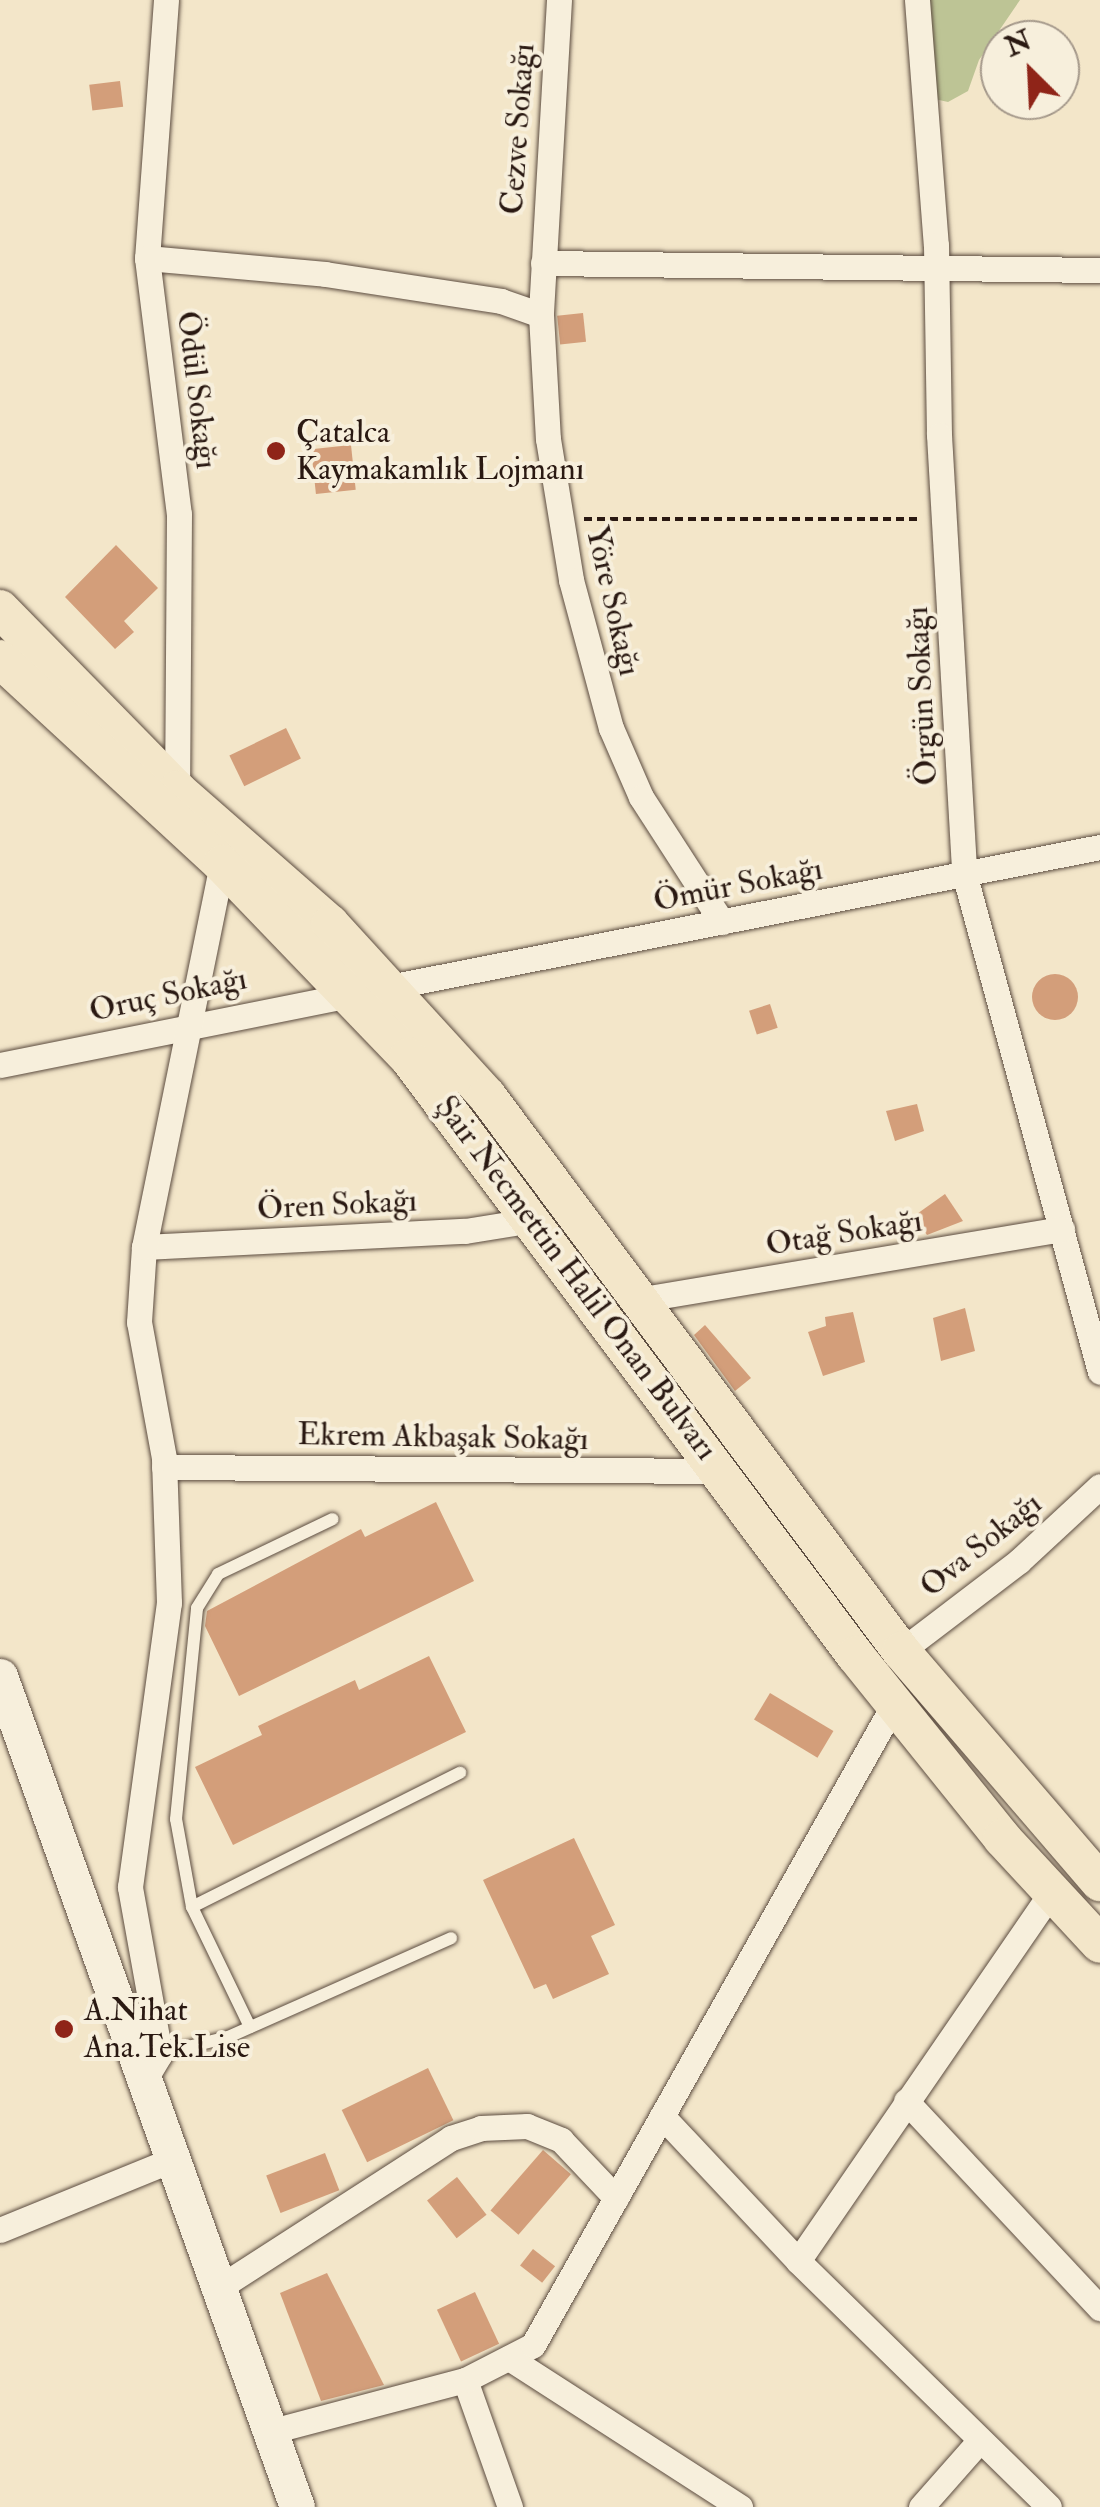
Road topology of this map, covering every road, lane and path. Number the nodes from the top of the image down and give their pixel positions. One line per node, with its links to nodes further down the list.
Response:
1 (166, 0): 4 (street, Ödül Sokağı)
2 (559, 0): 5 (street, Cezve Sokağı)
3 (916, 0): 6 (street, Örgün Sokağı)
4 (147, 258): 8 (street); 13 (street, Ödül Sokağı)
5 (543, 263): 6 (street); 8 (street, Yöre Sokağı)
6 (936, 268): 7 (street); 10 (street, Örgün Sokağı)
7 (1100, 270)
8 (541, 315): 9 (street, Yöre Sokağı)
9 (561, 519): 10 (path); 17 (street, Yöre Sokağı)
10 (944, 520): 16 (street, Örgün Sokağı)
11 (0, 609): 13 (main road, Şair Necmettin Halil Onan Bulvarı)
12 (0, 659): 15 (main road, Şair Necmettin Halil Onan Bulvarı)
13 (177, 790): 18 (main road, Şair Necmettin Halil Onan Bulvarı)
14 (1100, 847): 16 (street, Ömür Sokağı)
15 (222, 864): 19 (main road, Şair Necmettin Halil Onan Bulvarı); 20 (street)
16 (964, 873): 17 (street, Ömür Sokağı); 23 (street, Örgün Sokağı)
17 (722, 922): 18 (street, Ömür Sokağı)
18 (389, 987): 25 (main road, Şair Necmettin Halil Onan Bulvarı)
19 (350, 995): 20 (street, Oruç Sokağı); 22 (main road, Şair Necmettin Halil Onan Bulvarı)
20 (188, 1023): 21 (street, Oruç Sokağı); 24 (street)
21 (0, 1066)
22 (534, 1220): 24 (street, Ören Sokağı); 28 (main road, Şair Necmettin Halil Onan Bulvarı)
23 (1062, 1229): 25 (street, Otağ Sokağı); 26 (street, Örgün Sokağı)
24 (144, 1247): 27 (street)
25 (637, 1300): 31 (main road, Şair Necmettin Halil Onan Bulvarı)
26 (1100, 1372)
27 (164, 1466): 28 (street, Ekrem Akbaşak Sokağı); 41 (street)
28 (721, 1471): 33 (main road, Şair Necmettin Halil Onan Bulvarı)
29 (1100, 1486): 31 (street, Ova Sokağı)
30 (333, 1519): 37 (lane)
31 (900, 1651): 35 (main road, Şair Necmettin Halil Onan Bulvarı)
32 (0, 1676): 41 (main road)
33 (894, 1704): 36 (main road, Şair Necmettin Halil Onan Bulvarı); 43 (street)
34 (460, 1773): 37 (lane)
35 (1100, 1882)
36 (1052, 1892): 39 (main road, Şair Necmettin Halil Onan Bulvarı); 42 (street)
37 (192, 1907): 40 (lane)
38 (451, 1938): 40 (lane)
39 (1100, 1944)
40 (250, 2028): 41 (lane)
41 (153, 2066): 44 (main road)
42 (906, 2102): 47 (street); 49 (street)
43 (662, 2116): 45 (street); 47 (street)
44 (174, 2158): 46 (street); 48 (main road)
45 (616, 2198): 48 (street); 50 (street)
46 (0, 2230)
47 (798, 2261): 53 (street)
48 (220, 2288): 52 (main road)
49 (1100, 2308)
50 (508, 2358): 51 (street); 56 (street)
51 (465, 2380): 52 (street); 55 (street)
52 (272, 2432): 54 (main road)
53 (980, 2440): 57 (street); 58 (street)
54 (298, 2507)
55 (510, 2507)
56 (740, 2507)
57 (921, 2507)
58 (1048, 2507)

